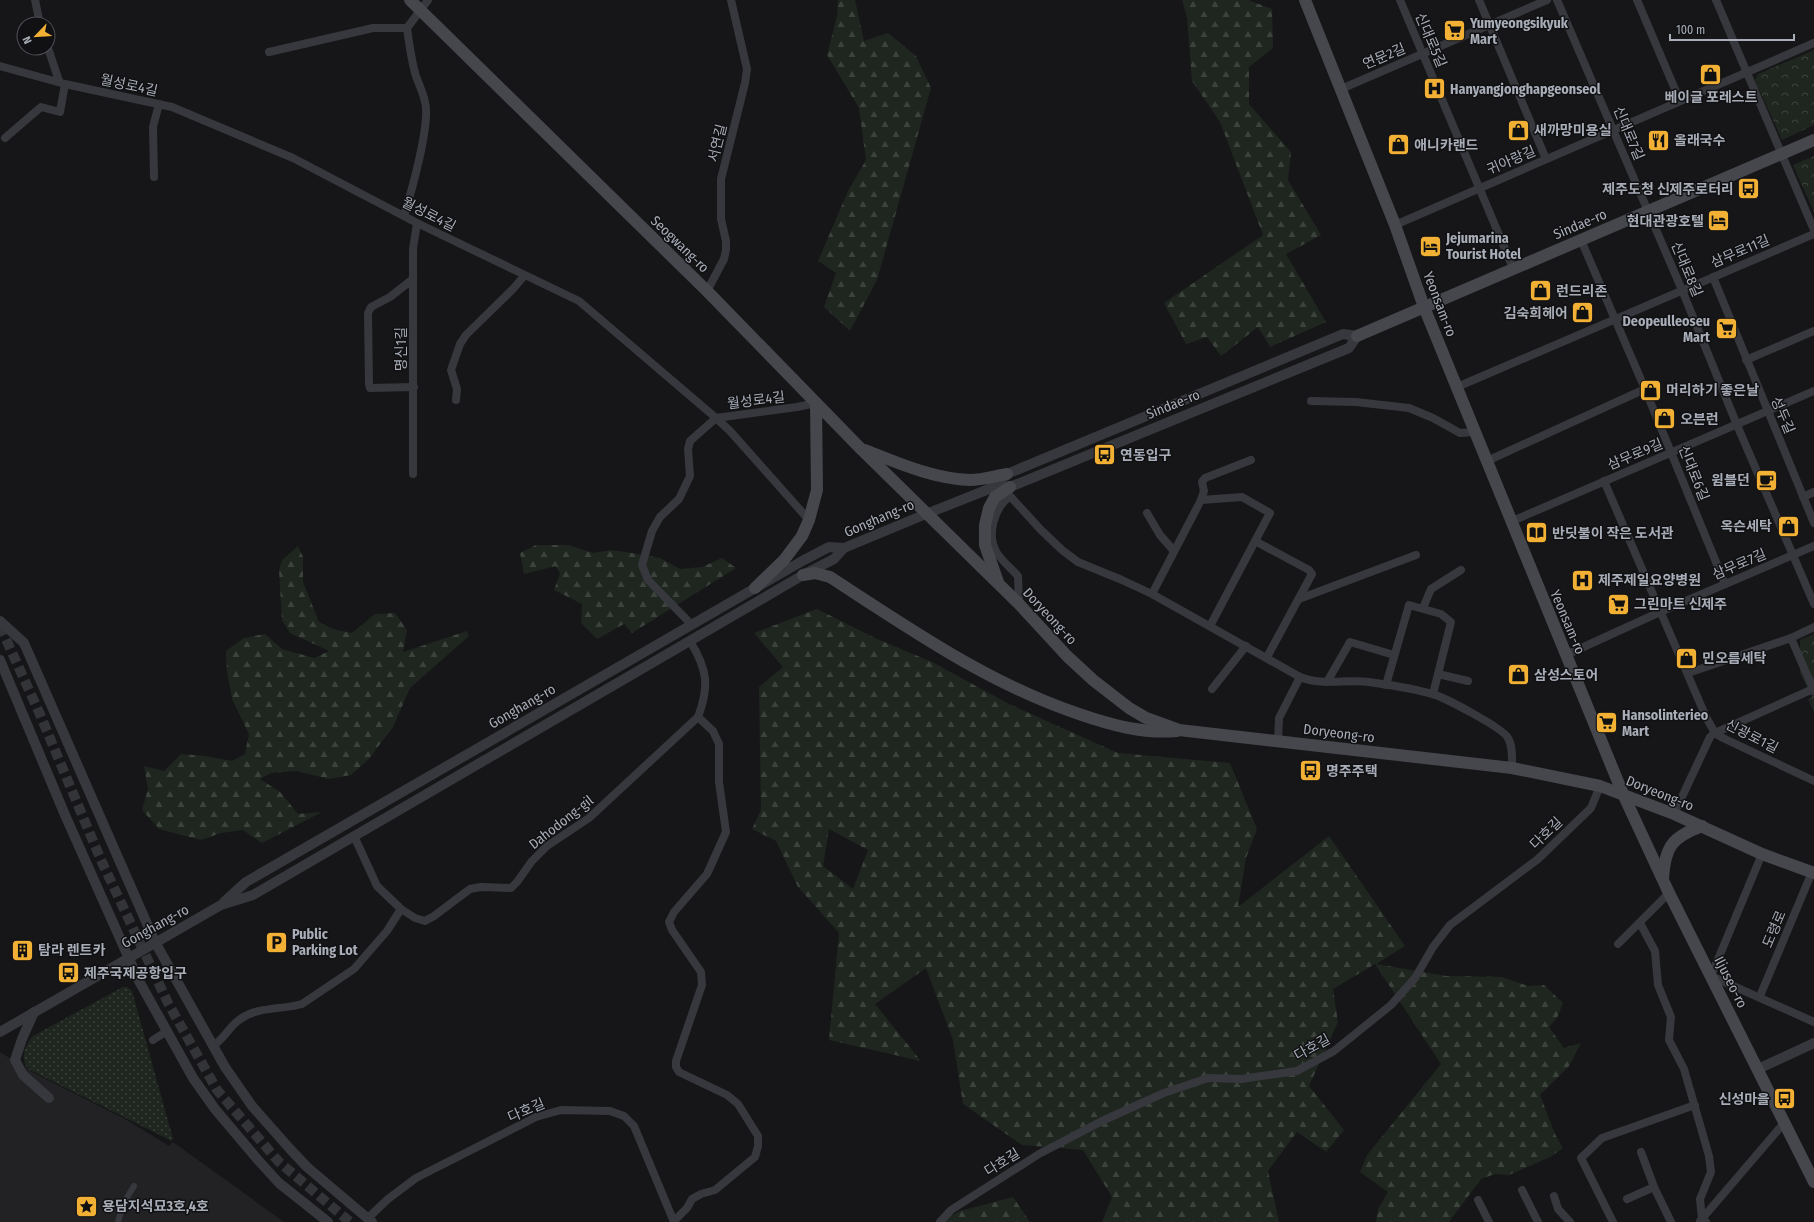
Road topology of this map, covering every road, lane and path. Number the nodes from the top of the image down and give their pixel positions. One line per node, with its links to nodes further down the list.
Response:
1 (35, 0): 13 (street)
2 (410, 0): 12 (main road, Seogwang-ro)
3 (428, 0): 12 (street)
4 (732, 0): 45 (street, 서연길)
5 (1305, 0): 23 (main road, Yeonsam-ro)
6 (1400, 0): 18 (street, 신대로5길)
7 (1479, 0): 14 (street)
8 (1547, 0): 14 (street, 연문2길)
9 (1557, 0): 26 (street, 신대로7길)
10 (1637, 0): 24 (street)
11 (1716, 0): 21 (street)
12 (420, 10): 15 (street); 45 (main road, Seogwang-ro)
13 (38, 16)
14 (1489, 25): 18 (street, 연문2길); 30 (street)
15 (407, 28): 17 (street); 34 (street)
16 (1814, 43): 21 (street, 귀아랑길)
17 (269, 52)
18 (1422, 54): 23 (street, 연문2길); 32 (street, 신대로5길)
19 (51, 56): 22 (street)
20 (0, 66): 22 (street, 월성로4길)
21 (1747, 72): 24 (street, 귀아랑길); 29 (street)
22 (62, 83): 25 (street, 월성로4길); 27 (street)
23 (1342, 89): 36 (main road, Yeonsam-ro)
24 (1680, 101): 26 (street, 귀아랑길)
25 (159, 104): 31 (street); 34 (street, 월성로4길)
26 (1613, 130): 30 (street, 귀아랑길); 33 (street, 신대로7길)
27 (5, 138)
28 (1814, 140): 29 (main road, Sindae-ro)
29 (1781, 154): 33 (main road, Sindae-ro); 37 (street)
30 (1546, 159): 32 (street, 귀아랑길)
31 (154, 176)
32 (1479, 188): 36 (street, 귀아랑길); 40 (street, 신대로5길)
33 (1648, 211): 39 (main road, Sindae-ro); 44 (street, 신대로8길)
34 (404, 216): 35 (street, 월성로4길)
35 (417, 223): 41 (street, 월성로4길); 43 (street, 명신1길)
36 (1395, 225): 46 (main road, Yeonsam-ro)
37 (1814, 230)
38 (1814, 234): 42 (street, 삼무로11길)
39 (1581, 240): 40 (main road, Sindae-ro); 47 (street, 신대로6길)
40 (1513, 268): 46 (main road, Sindae-ro)
41 (524, 276): 55 (street); 59 (street, 월성로4길)
42 (1713, 276): 44 (street, 삼무로11길); 50 (street, 성두길)
43 (413, 279): 51 (street, 명신1길); 51 (street)
44 (1682, 290): 47 (street, 삼무로11길); 60 (street, 신대로8길)
45 (707, 291): 57 (main road, Seogwang-ro)
46 (1424, 307): 49 (main road, Sindae-ro); 52 (main road, Yeonsam-ro)
47 (1615, 318): 52 (street, 삼무로11길); 53 (street, 신대로6길)
48 (1814, 331): 50 (street)
49 (1357, 336): 67 (street, Sindae-ro); 70 (street, Sindae-ro)
50 (1746, 360): 58 (street, 성두길)
51 (414, 387): 66 (street, 명신1길)
52 (1456, 387): 61 (main road, Yeonsam-ro)
53 (1645, 389): 63 (street, 신대로6길); 65 (street)
54 (1814, 391): 58 (street, 삼무로9길)
55 (456, 400)
56 (1311, 401): 61 (street)
57 (816, 403): 59 (street, 월성로4길); 62 (main road, Seogwang-ro); 76 (main road)
58 (1767, 411): 60 (street, 삼무로9길); 72 (street, 성두길)
59 (716, 418): 76 (street); 97 (street)
60 (1738, 425): 63 (street, 삼무로9길); 84 (street, 신대로8길)
61 (1475, 432): 65 (main road, Yeonsam-ro)
62 (861, 449): 67 (main road); 75 (main road, Seogwang-ro)
63 (1672, 452): 68 (street, 삼무로9길); 87 (street, 신대로6길)
64 (1251, 460): 73 (street)
65 (1487, 461): 77 (main road, Yeonsam-ro)
66 (413, 474)
67 (1007, 474): 69 (street, Sindae-ro)
68 (1604, 481): 77 (street, 삼무로9길); 95 (street, 신광로1길)
69 (994, 487): 70 (street, Sindae-ro); 75 (street, Sindae-ro)
70 (1010, 487): 88 (main road)
71 (1814, 492): 72 (street)
72 (1803, 497): 78 (street, 성두길)
73 (1201, 500): 79 (street); 82 (street)
74 (1147, 513): 82 (street)
75 (926, 514): 81 (street, Gonghang-ro); 88 (main road, Doryeong-ro)
76 (809, 520): 89 (main road)
77 (1510, 522): 104 (main road, Yeonsam-ro)
78 (1814, 523)
79 (1255, 541): 91 (street); 98 (street)
80 (1814, 546): 84 (street, 삼무로7길)
81 (844, 548): 86 (street, Gonghang-ro); 89 (street, Gonghang-ro)
82 (1174, 551): 90 (street)
83 (1416, 555): 91 (street)
84 (1792, 555): 87 (street, 삼무로7길); 93 (street, 신대로8길)
85 (1461, 570): 94 (street)
86 (803, 575): 101 (street, Gonghang-ro); 117 (main road)
87 (1725, 584): 95 (street, 삼무로7길)
88 (999, 585): 92 (main road, Doryeong-ro)
89 (755, 588): 97 (street, Gonghang-ro)
90 (1152, 594): 92 (street); 98 (street)
91 (1299, 598): 105 (street)
92 (1019, 604): 117 (main road, Doryeong-ro)
93 (1814, 604)
94 (1423, 608): 103 (street); 108 (street)
95 (1660, 612): 104 (street, 삼무로7길); 107 (street, 신광로1길)
96 (0, 621): 134 (street)
97 (692, 625): 131 (street, Gonghang-ro)
98 (1210, 626): 102 (street)
99 (1814, 627): 100 (street)
100 (1791, 638): 107 (street); 114 (street)
101 (690, 641): 116 (street); 126 (street, Gonghang-ro)
102 (1246, 646): 105 (street); 113 (street)
103 (1394, 655): 111 (street); 112 (street)
104 (1566, 655): 123 (main road, Yeonsam-ro)
105 (1267, 657): 109 (street)
106 (0, 660): 136 (street)
107 (1688, 673): 118 (street, 신광로1길)
108 (1438, 674): 110 (street); 115 (street)
109 (1300, 677): 111 (street); 119 (street)
110 (1468, 681)
111 (1327, 682): 112 (street)
112 (1386, 685): 115 (street)
113 (1212, 689)
114 (1814, 690): 118 (street)
115 (1433, 694): 120 (street)
116 (698, 717): 132 (street, Dahodong-gil); 159 (street)
117 (1179, 730): 119 (main road, Doryeong-ro)
118 (1715, 733): 121 (street, 신광로1길); 124 (street)
119 (1278, 742): 120 (main road, Doryeong-ro)
120 (1512, 768): 122 (main road, Doryeong-ro)
121 (1814, 781)
122 (1600, 786): 123 (main road, Doryeong-ro); 163 (street, 다호길)
123 (1623, 794): 124 (main road, Doryeong-ro); 129 (main road, Iljuseo-ro)
124 (1674, 814): 125 (main road, Doryeong-ro)
125 (1702, 826): 127 (main road, Doryeong-ro); 129 (main road)
126 (354, 836): 131 (street, Gonghang-ro); 132 (street)
127 (1762, 854): 128 (main road, Doryeong-ro); 137 (street)
128 (1813, 873): 138 (street, 도령로)
129 (1663, 880): 130 (main road, Iljuseo-ro)
130 (1669, 893): 133 (street); 137 (main road, Iljuseo-ro)
131 (221, 905): 134 (street, Gonghang-ro)
132 (402, 909): 145 (street)
133 (1640, 923): 135 (street); 148 (street)
134 (155, 942): 136 (street, Gonghang-ro); 145 (street)
135 (1618, 944)
136 (128, 957): 139 (street, Gonghang-ro); 141 (street)
137 (1711, 976): 138 (street); 146 (main road, Iljuseo-ro)
138 (1760, 996): 140 (street)
139 (34, 1012): 142 (street, Gonghang-ro); 147 (street)
140 (1814, 1022)
141 (167, 1031): 143 (street); 162 (street)
142 (0, 1032)
143 (153, 1040)
144 (1814, 1043): 146 (street)
145 (213, 1046): 158 (street)
146 (1758, 1069): 149 (main road, Iljuseo-ro)
147 (49, 1098)
148 (1694, 1105): 160 (street); 167 (street)
149 (1784, 1123): 151 (main road, Iljuseo-ro); 160 (street)
150 (1641, 1152): 153 (street)
151 (1814, 1182)
152 (134, 1186): 161 (street)
153 (1654, 1187): 157 (street); 168 (street)
154 (1522, 1190): 165 (street)
155 (1554, 1196): 166 (street)
156 (1478, 1200): 164 (street)
157 (1627, 1200)
158 (370, 1220): 159 (street, 다호길)
159 (674, 1221)
160 (1702, 1221)
161 (118, 1222)
162 (328, 1222)
163 (940, 1222)
164 (1489, 1222)
165 (1538, 1222)
166 (1570, 1222)
167 (1613, 1222)
168 (1671, 1222)

